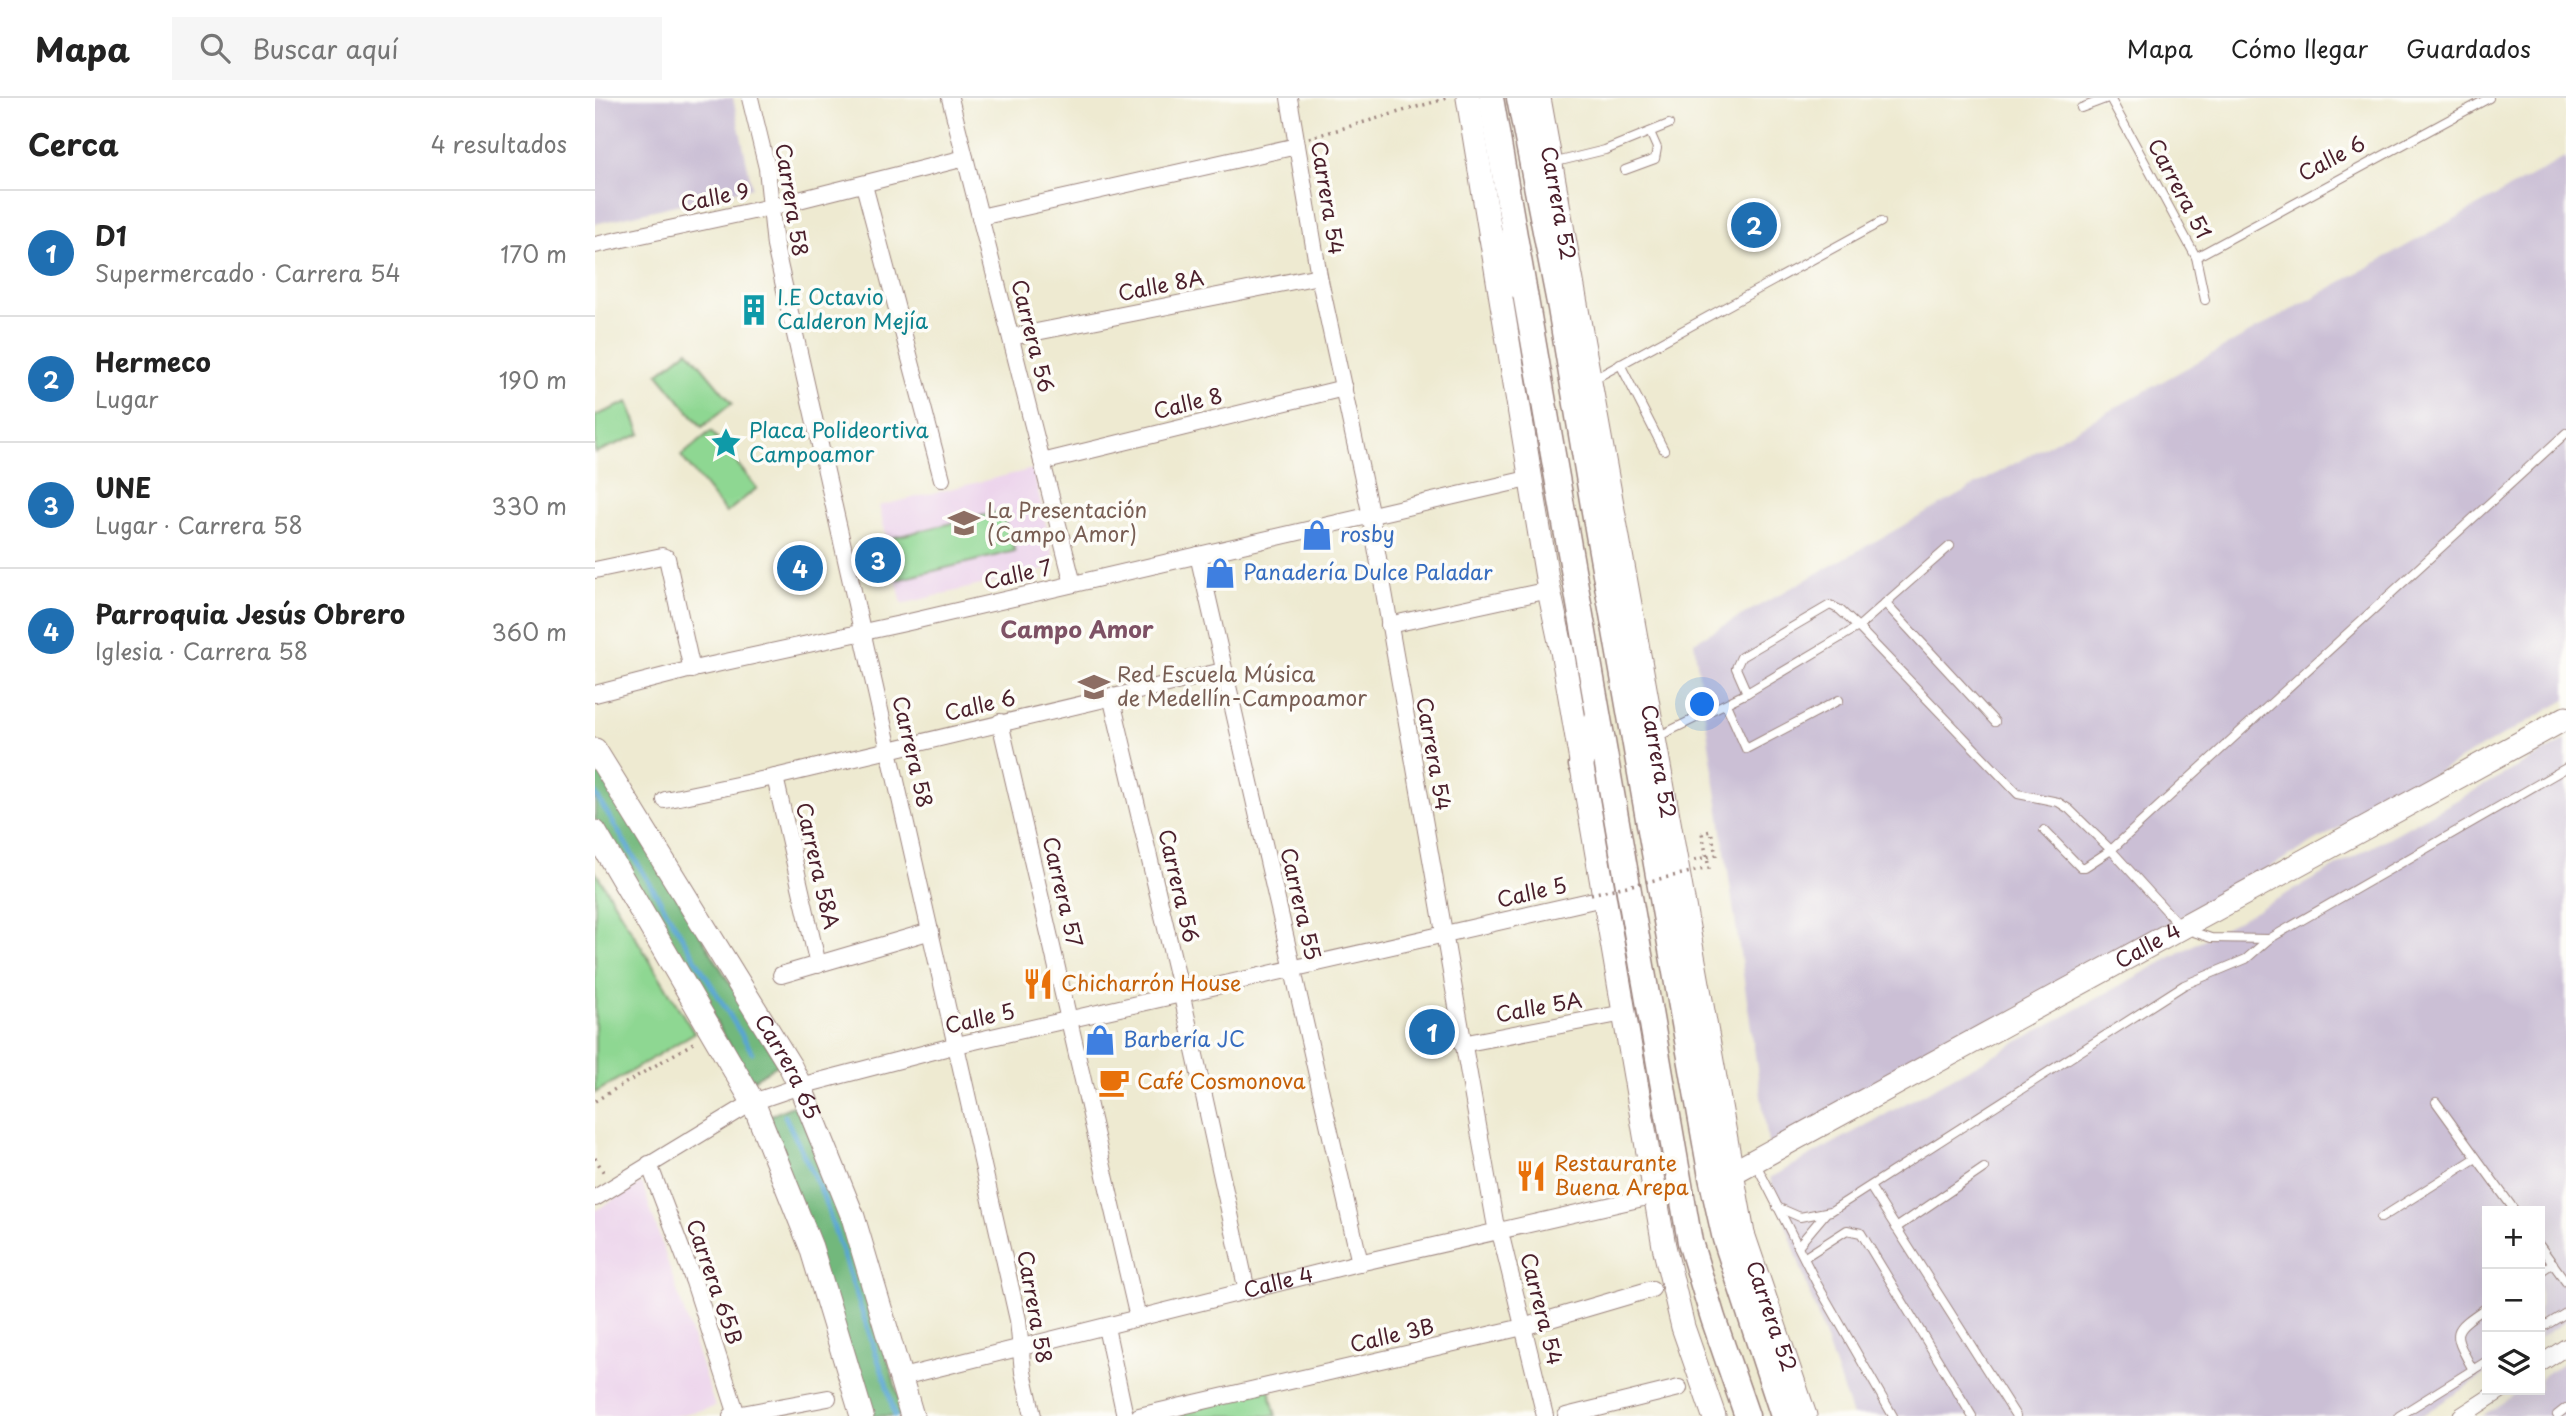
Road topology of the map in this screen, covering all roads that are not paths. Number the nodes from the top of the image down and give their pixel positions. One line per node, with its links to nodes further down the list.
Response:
1 (750, 98): 19 (street, Carrera 58)
2 (950, 98): 14 (street, Carrera 56)
3 (1289, 98): 13 (street, Carrera 54)
4 (1468, 98): 22 (street)
5 (1491, 98): 27 (main road)
6 (1519, 98): 15 (main road, Carrera 52)
7 (1539, 98): 15 (street, Carrera 52)
8 (2109, 98): 10 (lane); 24 (lane, Carrera 51)
9 (2489, 98): 24 (lane, Calle 6)
10 (2081, 107)
11 (1669, 124): 12 (lane)
12 (1650, 132): 15 (lane); 16 (lane)
13 (1297, 144): 20 (street); 25 (street, Carrera 54)
14 (965, 158): 17 (street, Calle 9); 20 (street, Carrera 56)
15 (1542, 164): 18 (street, Carrera 52); 28 (main road, Carrera 52)
16 (1625, 170)
17 (865, 184): 19 (street, Calle 9); 37 (street)
18 (1556, 196): 28 (main road); 31 (street, Carrera 52)
19 (771, 207): 23 (street, Calle 9); 49 (street, Carrera 58)
20 (980, 217): 29 (street, Carrera 56)
21 (1881, 222): 30 (lane)
22 (1491, 236): 27 (main road); 36 (street)
23 (595, 246)
24 (2196, 257): 26 (lane, Carrera 51)
25 (1319, 276): 29 (street, Calle 8A); 32 (street, Carrera 54)
26 (2205, 300)
27 (1528, 307): 57 (main road)
28 (1560, 308): 38 (main road, Carrera 52)
29 (1011, 337): 35 (street, Carrera 56)
30 (1620, 364): 31 (lane); 34 (lane)
31 (1591, 381): 39 (street, Carrera 52)
32 (1344, 388): 35 (street, Calle 8); 40 (street, Carrera 54)
33 (2566, 433): 70 (lane)
34 (1664, 450)
35 (1042, 462): 44 (street, Carrera 56)
36 (1532, 478): 40 (street, Calle 7); 45 (street)
37 (941, 479)
38 (1592, 500): 39 (main road); 137 (main road, Carrera 52)
39 (1614, 514): 61 (street, Carrera 52)
40 (1369, 515): 42 (street, Calle 7); 47 (street, Carrera 54)
41 (1950, 546): 46 (lane)
42 (1198, 555): 44 (street, Calle 7); 51 (street, Carrera 55)
43 (595, 570): 50 (street)
44 (1073, 584): 49 (street, Calle 7)
45 (1549, 590): 47 (street); 64 (street)
46 (1885, 603): 48 (lane); 60 (lane)
47 (1389, 625): 74 (street, Carrera 54)
48 (1857, 627): 52 (lane); 52 (lane); 70 (lane)
49 (863, 632): 50 (street, Calle 7); 62 (street, Carrera 58)
50 (692, 670): 53 (street, Calle 7)
51 (1223, 671): 54 (street, Calle 6); 77 (street, Carrera 55)
52 (1747, 693): 56 (lane)
53 (595, 694)
54 (1111, 696): 59 (street, Calle 6); 79 (street, Carrera 56)
55 (1839, 700): 56 (lane)
56 (1726, 704): 61 (lane)
57 (1598, 713): 64 (main road); 136 (main road)
58 (2566, 718): 72 (street, Calle 4)
59 (1000, 722): 62 (street, Calle 6); 81 (street, Carrera 57)
60 (1995, 722)
61 (1654, 738): 91 (street, Carrera 52)
62 (890, 749): 66 (street, Calle 6); 73 (street, Carrera 58)
63 (595, 750): 84 (street, Carrera 65)
64 (1581, 765): 71 (street)
65 (2566, 768): 75 (lane)
66 (775, 777): 67 (street, Calle 6); 76 (street, Carrera 58A)
67 (665, 800)
68 (2045, 830): 70 (lane)
69 (595, 832): 85 (street)
70 (2111, 850): 72 (lane)
71 (1597, 896): 74 (street, Calle 5); 80 (street)
72 (2182, 928): 75 (lane); 88 (street, Calle 4)
73 (931, 931): 76 (street); 83 (street, Carrera 58)
74 (1443, 934): 77 (street, Calle 5); 82 (street, Carrera 54)
75 (2269, 939): 92 (lane)
76 (818, 965): 78 (street)
77 (1293, 968): 79 (street, Calle 5); 104 (street, Carrera 55)
78 (782, 975)
79 (1182, 996): 81 (street, Calle 5); 109 (street, Carrera 56)
80 (1624, 1013): 82 (street, Calle 5A); 93 (street)
81 (1070, 1019): 83 (street, Calle 5); 112 (street, Carrera 57)
82 (1462, 1044): 100 (street, Carrera 54)
83 (957, 1045): 84 (street, Calle 5); 116 (street, Carrera 58)
84 (800, 1086): 85 (street, Calle 5); 121 (street, Carrera 65)
85 (753, 1102): 89 (street, Calle 5); 128 (street)
86 (2436, 1102): 87 (lane)
87 (2476, 1158): 95 (lane); 98 (lane)
88 (1754, 1161): 91 (street, Calle 4); 96 (lane)
89 (649, 1164): 94 (street, Calle 5); 126 (street, Carrera 65B)
90 (1983, 1168): 99 (lane)
91 (1732, 1173): 138 (street, Carrera 52)
92 (1871, 1188): 97 (lane); 99 (lane)
93 (1656, 1195): 100 (street, Calle 4); 135 (street)
94 (595, 1198)
95 (2511, 1206)
96 (1777, 1207): 97 (lane); 101 (lane)
97 (1825, 1214): 101 (lane)
98 (2381, 1218)
99 (1896, 1228): 141 (lane)
100 (1499, 1231): 104 (street, Calle 4); 114 (street, Carrera 54)
101 (1798, 1246): 103 (lane)
102 (2545, 1252): 105 (lane)
103 (1805, 1257): 139 (lane); 140 (lane)
104 (1360, 1263): 109 (street, Calle 4)
105 (2553, 1264): 106 (lane); 107 (lane)
106 (2545, 1269)
107 (2566, 1282)
108 (1652, 1289): 114 (street, Calle 3B)
109 (1247, 1291): 112 (street, Calle 4)
110 (2482, 1310): 120 (lane)
111 (2566, 1313): 113 (lane)
112 (1138, 1318): 115 (street, Calle 4)
113 (2545, 1326)
114 (1523, 1327): 132 (street, Calle 3B); 133 (street, Carrera 54)
115 (1106, 1328): 116 (street, Calle 4); 131 (street)
116 (1021, 1346): 121 (street, Calle 4); 130 (street, Carrera 58)
117 (2566, 1347): 118 (street)
118 (2545, 1361)
119 (2482, 1364): 120 (lane)
120 (2473, 1370): 142 (lane)
121 (902, 1377): 129 (street, Carrera 65)
122 (1679, 1388): 134 (street)
123 (2493, 1395): 143 (street)
124 (828, 1398): 126 (street)
125 (2566, 1409): 127 (lane)
126 (734, 1415)
127 (2557, 1415)
128 (863, 1416)
129 (912, 1416)
130 (1033, 1416)
131 (1125, 1416)
132 (1139, 1416)
133 (1545, 1416)
134 (1566, 1416)
135 (1714, 1416)
136 (1747, 1416)
137 (1783, 1416)
138 (1805, 1416)
139 (1893, 1416)
140 (1972, 1416)
141 (2016, 1416)
142 (2399, 1416)
143 (2461, 1416)

